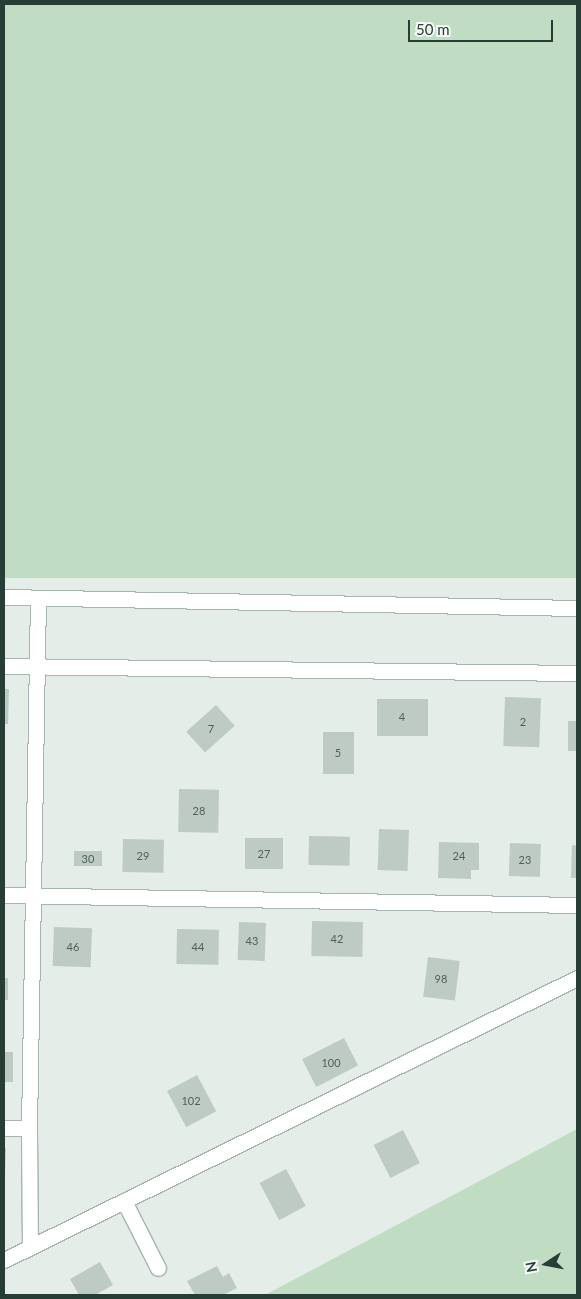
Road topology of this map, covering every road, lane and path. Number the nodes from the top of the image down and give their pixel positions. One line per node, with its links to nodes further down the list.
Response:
1 (4, 597): 2 (street)
2 (38, 598): 3 (street); 5 (street)
3 (577, 608)
4 (4, 666): 5 (street)
5 (36, 666): 6 (street); 8 (street)
6 (577, 674)
7 (4, 896): 8 (street)
8 (33, 896): 9 (street); 12 (street)
9 (577, 905)
10 (577, 978): 13 (street)
11 (4, 1128): 12 (street)
12 (29, 1128): 14 (street)
13 (124, 1201): 14 (street); 16 (street)
14 (30, 1247): 15 (street)
15 (4, 1260)
16 (158, 1268)

